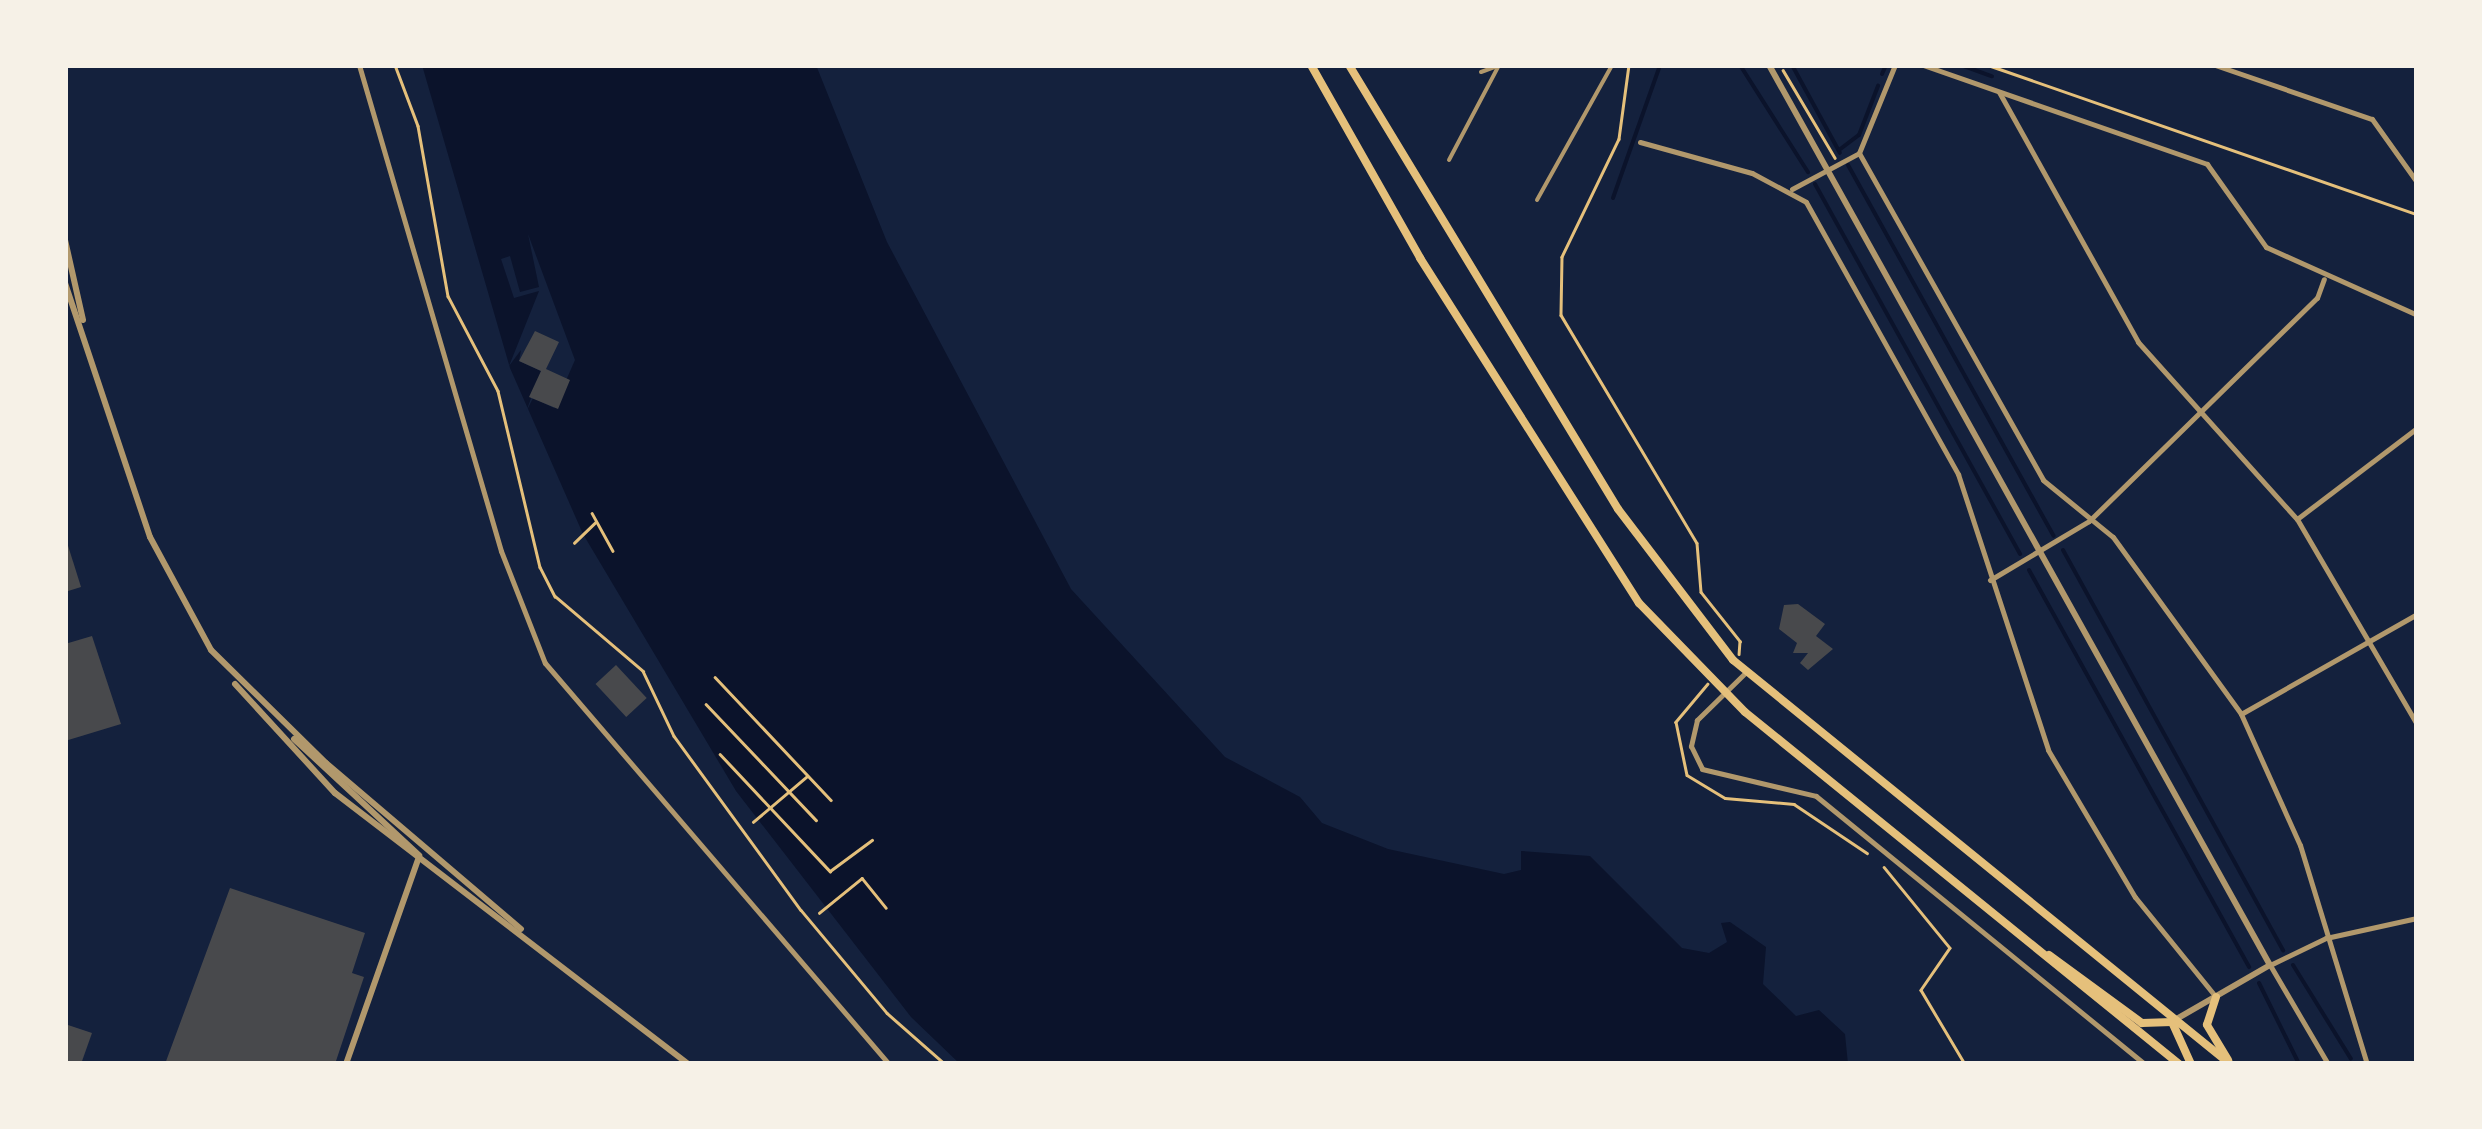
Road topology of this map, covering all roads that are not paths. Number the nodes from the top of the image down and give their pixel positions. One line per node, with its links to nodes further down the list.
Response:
1 (359, 65): 48 (street)
2 (1311, 65): 34 (main road)
3 (1349, 65): 32 (main road)
4 (1499, 65): 10 (street); 14 (street)
5 (1612, 65): 18 (street)
6 (1769, 65): 15 (street)
7 (1895, 65): 13 (street)
8 (1923, 65): 11 (street)
9 (2215, 65): 16 (street)
10 (1481, 72)
11 (1999, 92): 20 (street); 24 (street)
12 (1640, 142): 17 (street)
13 (1859, 153): 15 (street); 27 (street)
14 (1448, 160)
15 (1830, 169): 17 (street); 28 (street)
16 (2417, 182)
17 (1792, 188): 29 (street)
18 (1537, 200)
19 (65, 240): 23 (street)
20 (2324, 279): 22 (street); 24 (street)
21 (65, 284): 23 (street)
22 (2417, 314)
23 (82, 322): 33 (street)
24 (2202, 410): 26 (street); 27 (street)
25 (2417, 428): 26 (street)
26 (2298, 519): 31 (street)
27 (2089, 521): 28 (street); 35 (street)
28 (2040, 552): 29 (street); 43 (street)
29 (1990, 580): 44 (street)
30 (2417, 614): 31 (street)
31 (2374, 638): 35 (street); 37 (street)
32 (1746, 672): 34 (street); 45 (main road)
33 (232, 677): 36 (street); 38 (street)
34 (1724, 692): 42 (main road); 49 (street)
35 (2242, 714): 41 (street)
36 (281, 722): 38 (street); 40 (street)
37 (2417, 724)
38 (419, 857): 40 (street); 46 (street)
39 (2417, 918): 41 (street)
40 (520, 929): 47 (street)
41 (2326, 938): 43 (street); 54 (street)
42 (2033, 946): 45 (main road); 50 (main road)
43 (2270, 965): 44 (street); 53 (street)
44 (2216, 997): 45 (street); 52 (main road)
45 (2172, 1022): 51 (main road); 52 (main road)
46 (346, 1064)
47 (688, 1064)
48 (889, 1064)
49 (2145, 1064)
50 (2179, 1064)
51 (2191, 1064)
52 (2230, 1064)
53 (2328, 1064)
54 (2367, 1064)

